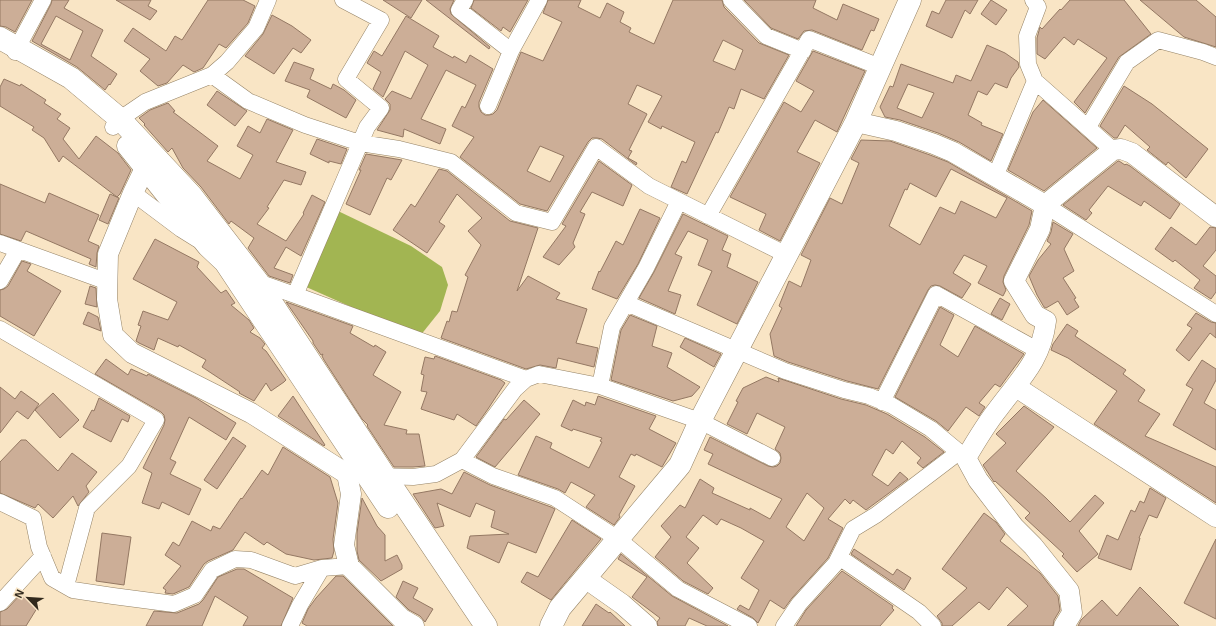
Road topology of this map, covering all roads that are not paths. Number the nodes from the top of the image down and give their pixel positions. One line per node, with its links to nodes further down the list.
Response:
1 (43, 0): 9 (street)
2 (268, 0): 14 (street)
3 (343, 0): 20 (street)
4 (465, 0): 10 (street)
5 (539, 0): 10 (street)
6 (731, 0): 11 (street)
7 (910, 0): 13 (main road)
8 (1040, 2): 15 (street)
9 (8, 45): 18 (main road)
10 (511, 51): 16 (street)
11 (803, 51): 13 (street); 27 (street)
12 (1216, 57): 19 (street)
13 (880, 68): 17 (main road)
14 (212, 75): 18 (street); 20 (street)
15 (1035, 81): 19 (street); 23 (street)
16 (488, 106)
17 (856, 122): 23 (street); 32 (main road)
18 (117, 123): 22 (main road)
19 (1088, 127): 21 (street)
20 (360, 143): 25 (street); 36 (street)
21 (1113, 150): 26 (street); 28 (street)
22 (150, 162): 24 (street); 30 (main road); 35 (main road)
23 (995, 177): 26 (street)
24 (133, 193): 30 (street); 34 (street)
25 (680, 201): 27 (street); 37 (street)
26 (1045, 205): 38 (street); 41 (street)
27 (708, 216): 32 (street)
28 (1216, 217)
29 (0, 243): 31 (street)
30 (208, 246): 35 (main road)
31 (18, 250): 33 (street); 34 (street)
32 (787, 255): 40 (main road)
33 (0, 281)
34 (108, 282): 50 (street)
35 (250, 285): 36 (street); 50 (main road)
36 (295, 296): 42 (street)
37 (626, 303): 40 (street); 43 (street)
38 (1216, 314)
39 (0, 329): 59 (street)
40 (737, 350): 45 (street); 46 (main road)
41 (1039, 351): 44 (street); 45 (street)
42 (526, 379): 43 (street); 49 (street)
43 (600, 386): 46 (street)
44 (1016, 387): 47 (street); 52 (street)
45 (882, 402): 47 (street)
46 (700, 422): 48 (street); 53 (main road)
47 (962, 455): 55 (street); 70 (street)
48 (772, 458)
49 (462, 460): 50 (street); 53 (street)
50 (366, 475): 56 (street); 63 (main road); 64 (main road)
51 (0, 502): 54 (street)
52 (1216, 517)
53 (618, 539): 58 (main road); 67 (street)
54 (43, 556): 59 (street); 60 (street)
55 (839, 557): 68 (street); 69 (street)
56 (349, 566): 57 (street); 62 (street)
57 (322, 568): 59 (street); 61 (street)
58 (585, 578): 65 (main road); 66 (street)
59 (66, 586)
60 (0, 603)
61 (290, 626)
62 (414, 626)
63 (470, 626)
64 (486, 626)
65 (551, 626)
66 (647, 626)
67 (749, 626)
68 (784, 626)
69 (933, 626)
70 (1064, 626)

